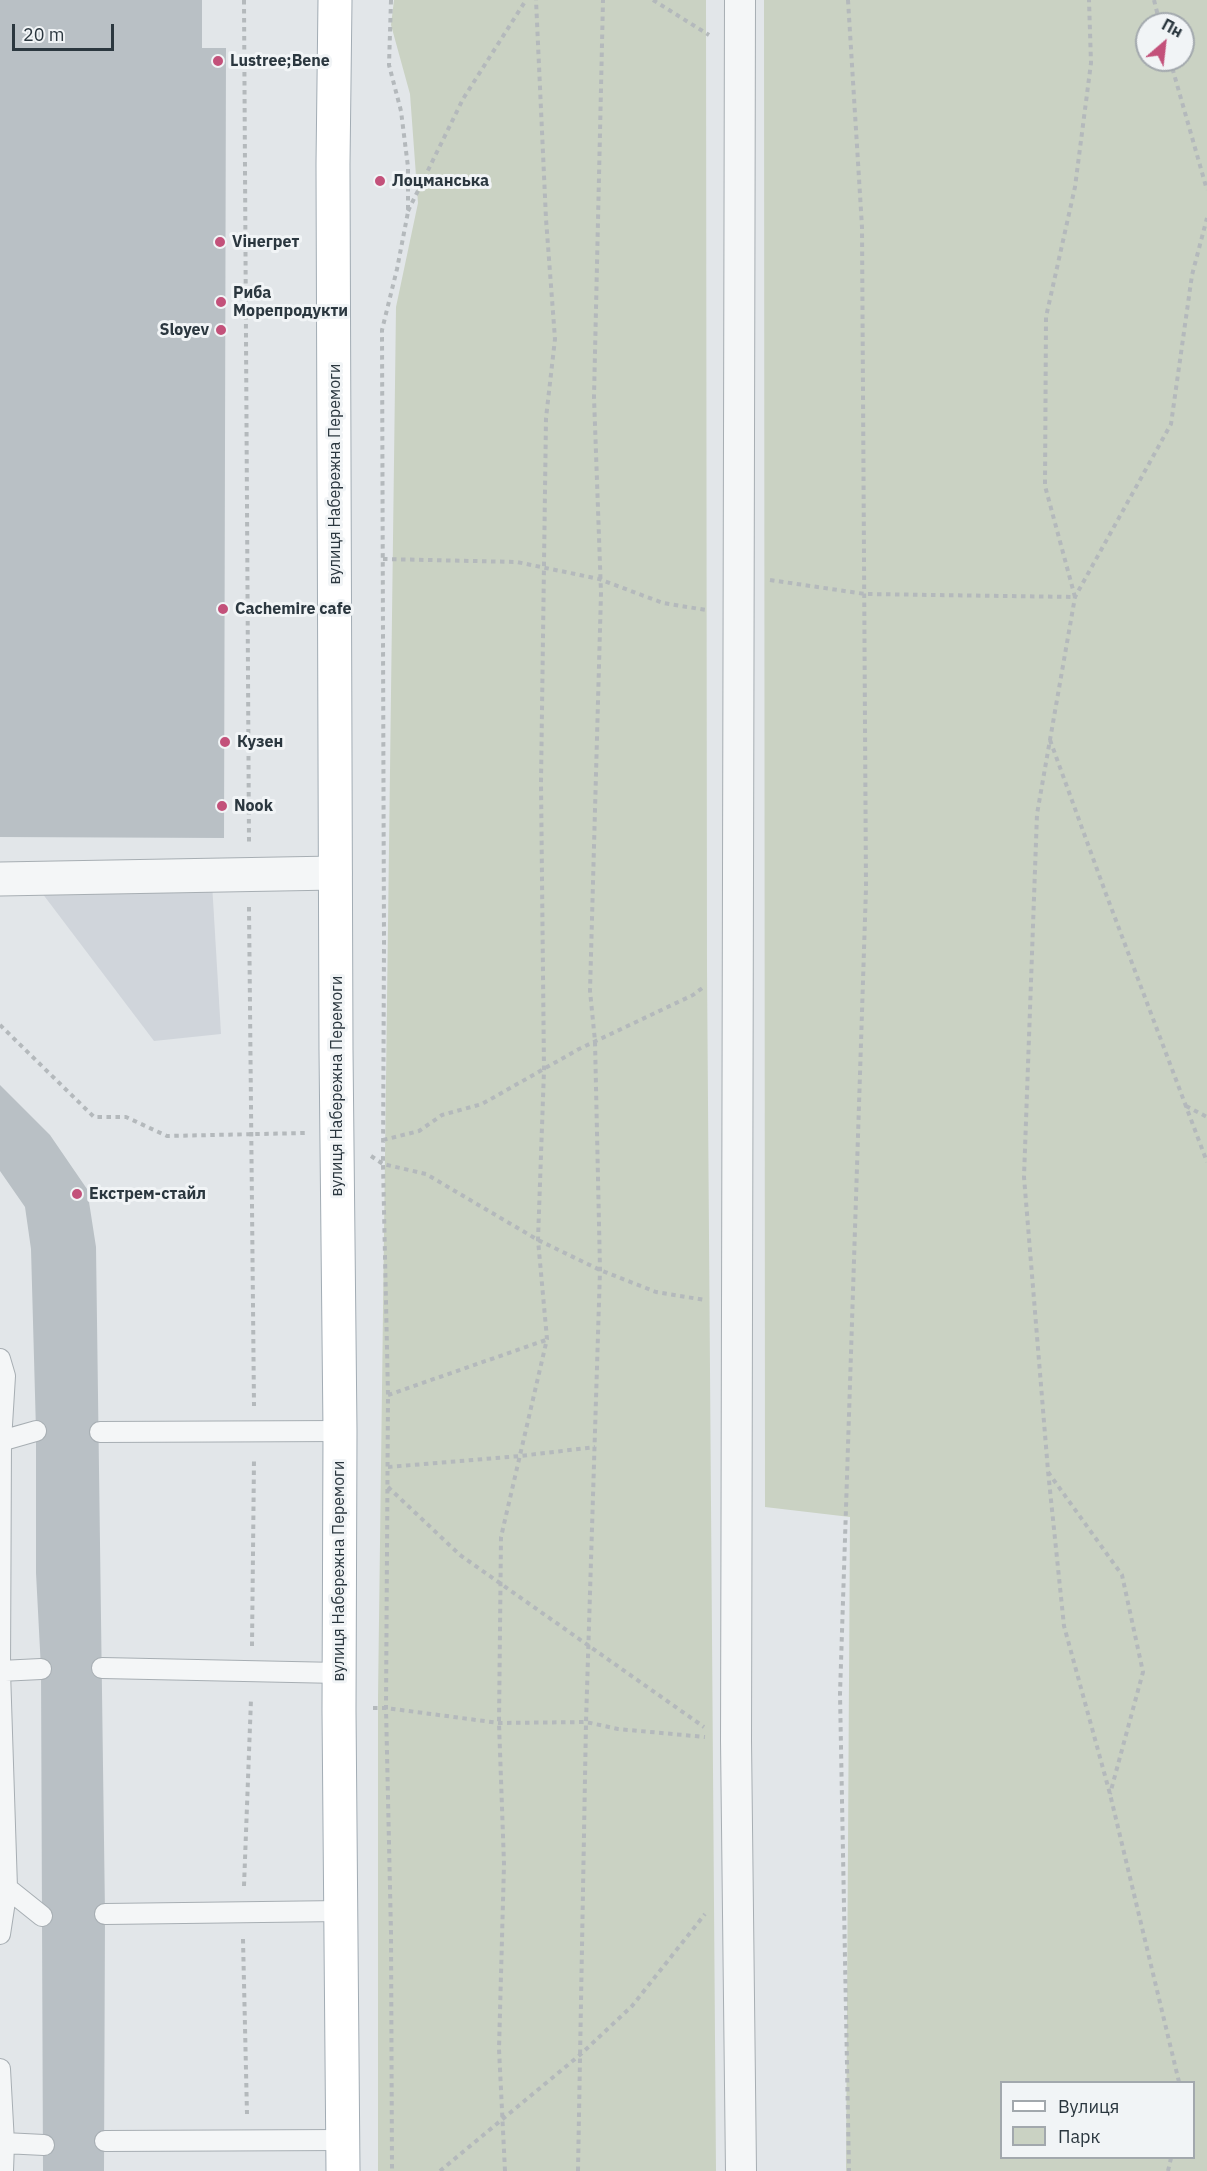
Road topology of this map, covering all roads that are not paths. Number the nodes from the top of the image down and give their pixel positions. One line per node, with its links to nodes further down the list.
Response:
1 (334, 0): 3 (main road, вулиця Набережна Перемоги)
2 (740, 0): 26 (street)
3 (335, 873): 4 (street); 7 (main road, вулиця Набережна Перемоги)
4 (0, 879)
5 (0, 1359): 9 (lane)
6 (36, 1431): 9 (lane)
7 (340, 1431): 8 (lane); 14 (main road, вулиця Набережна Перемоги)
8 (100, 1432)
9 (1, 1441): 10 (lane)
10 (1, 1485): 13 (lane)
11 (102, 1668): 14 (lane)
12 (40, 1669): 13 (lane)
13 (0, 1671): 15 (lane)
14 (339, 1673): 16 (main road, вулиця Набережна Перемоги)
15 (4, 1886): 18 (lane); 19 (lane)
16 (341, 1911): 17 (lane); 24 (main road, вулиця Набережна Перемоги)
17 (105, 1914)
18 (42, 1916)
19 (0, 1934)
20 (0, 2069): 22 (lane)
21 (105, 2141): 24 (lane)
22 (4, 2143): 23 (lane); 25 (lane)
23 (44, 2145)
24 (342, 2156)
25 (3, 2171)
26 (741, 2171)

